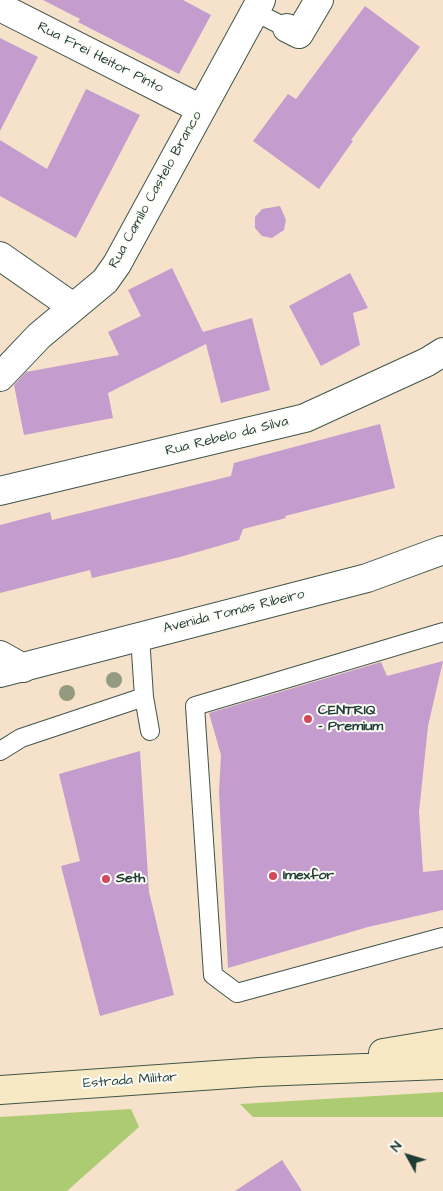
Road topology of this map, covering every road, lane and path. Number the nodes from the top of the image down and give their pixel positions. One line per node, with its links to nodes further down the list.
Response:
1 (318, 0): 4 (street)
2 (258, 6): 4 (lane); 5 (street, Rua Camilo Castelo Branco)
3 (0, 7): 5 (street, Rua Frei Heitor Pinto)
4 (287, 28)
5 (201, 109): 7 (street, Rua Camilo Castelo Branco)
6 (0, 256): 7 (street)
7 (73, 307): 9 (street, Rua Camilo Castelo Branco)
8 (443, 352): 10 (street, Rua Rebelo da Silva)
9 (0, 377)
10 (0, 491)
11 (443, 550): 13 (street, Avenida Tomás Ribeiro)
12 (443, 632): 19 (lane)
13 (140, 636): 14 (street, Avenida Tomás Ribeiro); 16 (lane)
14 (8, 665): 15 (street, Avenida Tomás Ribeiro)
15 (0, 691)
16 (144, 697): 17 (lane); 18 (lane)
17 (150, 731)
18 (0, 751)
19 (443, 938)
20 (443, 1043): 22 (main road, Estrada Militar)
21 (443, 1065): 22 (main road, Estrada Militar)
22 (260, 1072): 23 (main road, Estrada Militar)
23 (0, 1090)

